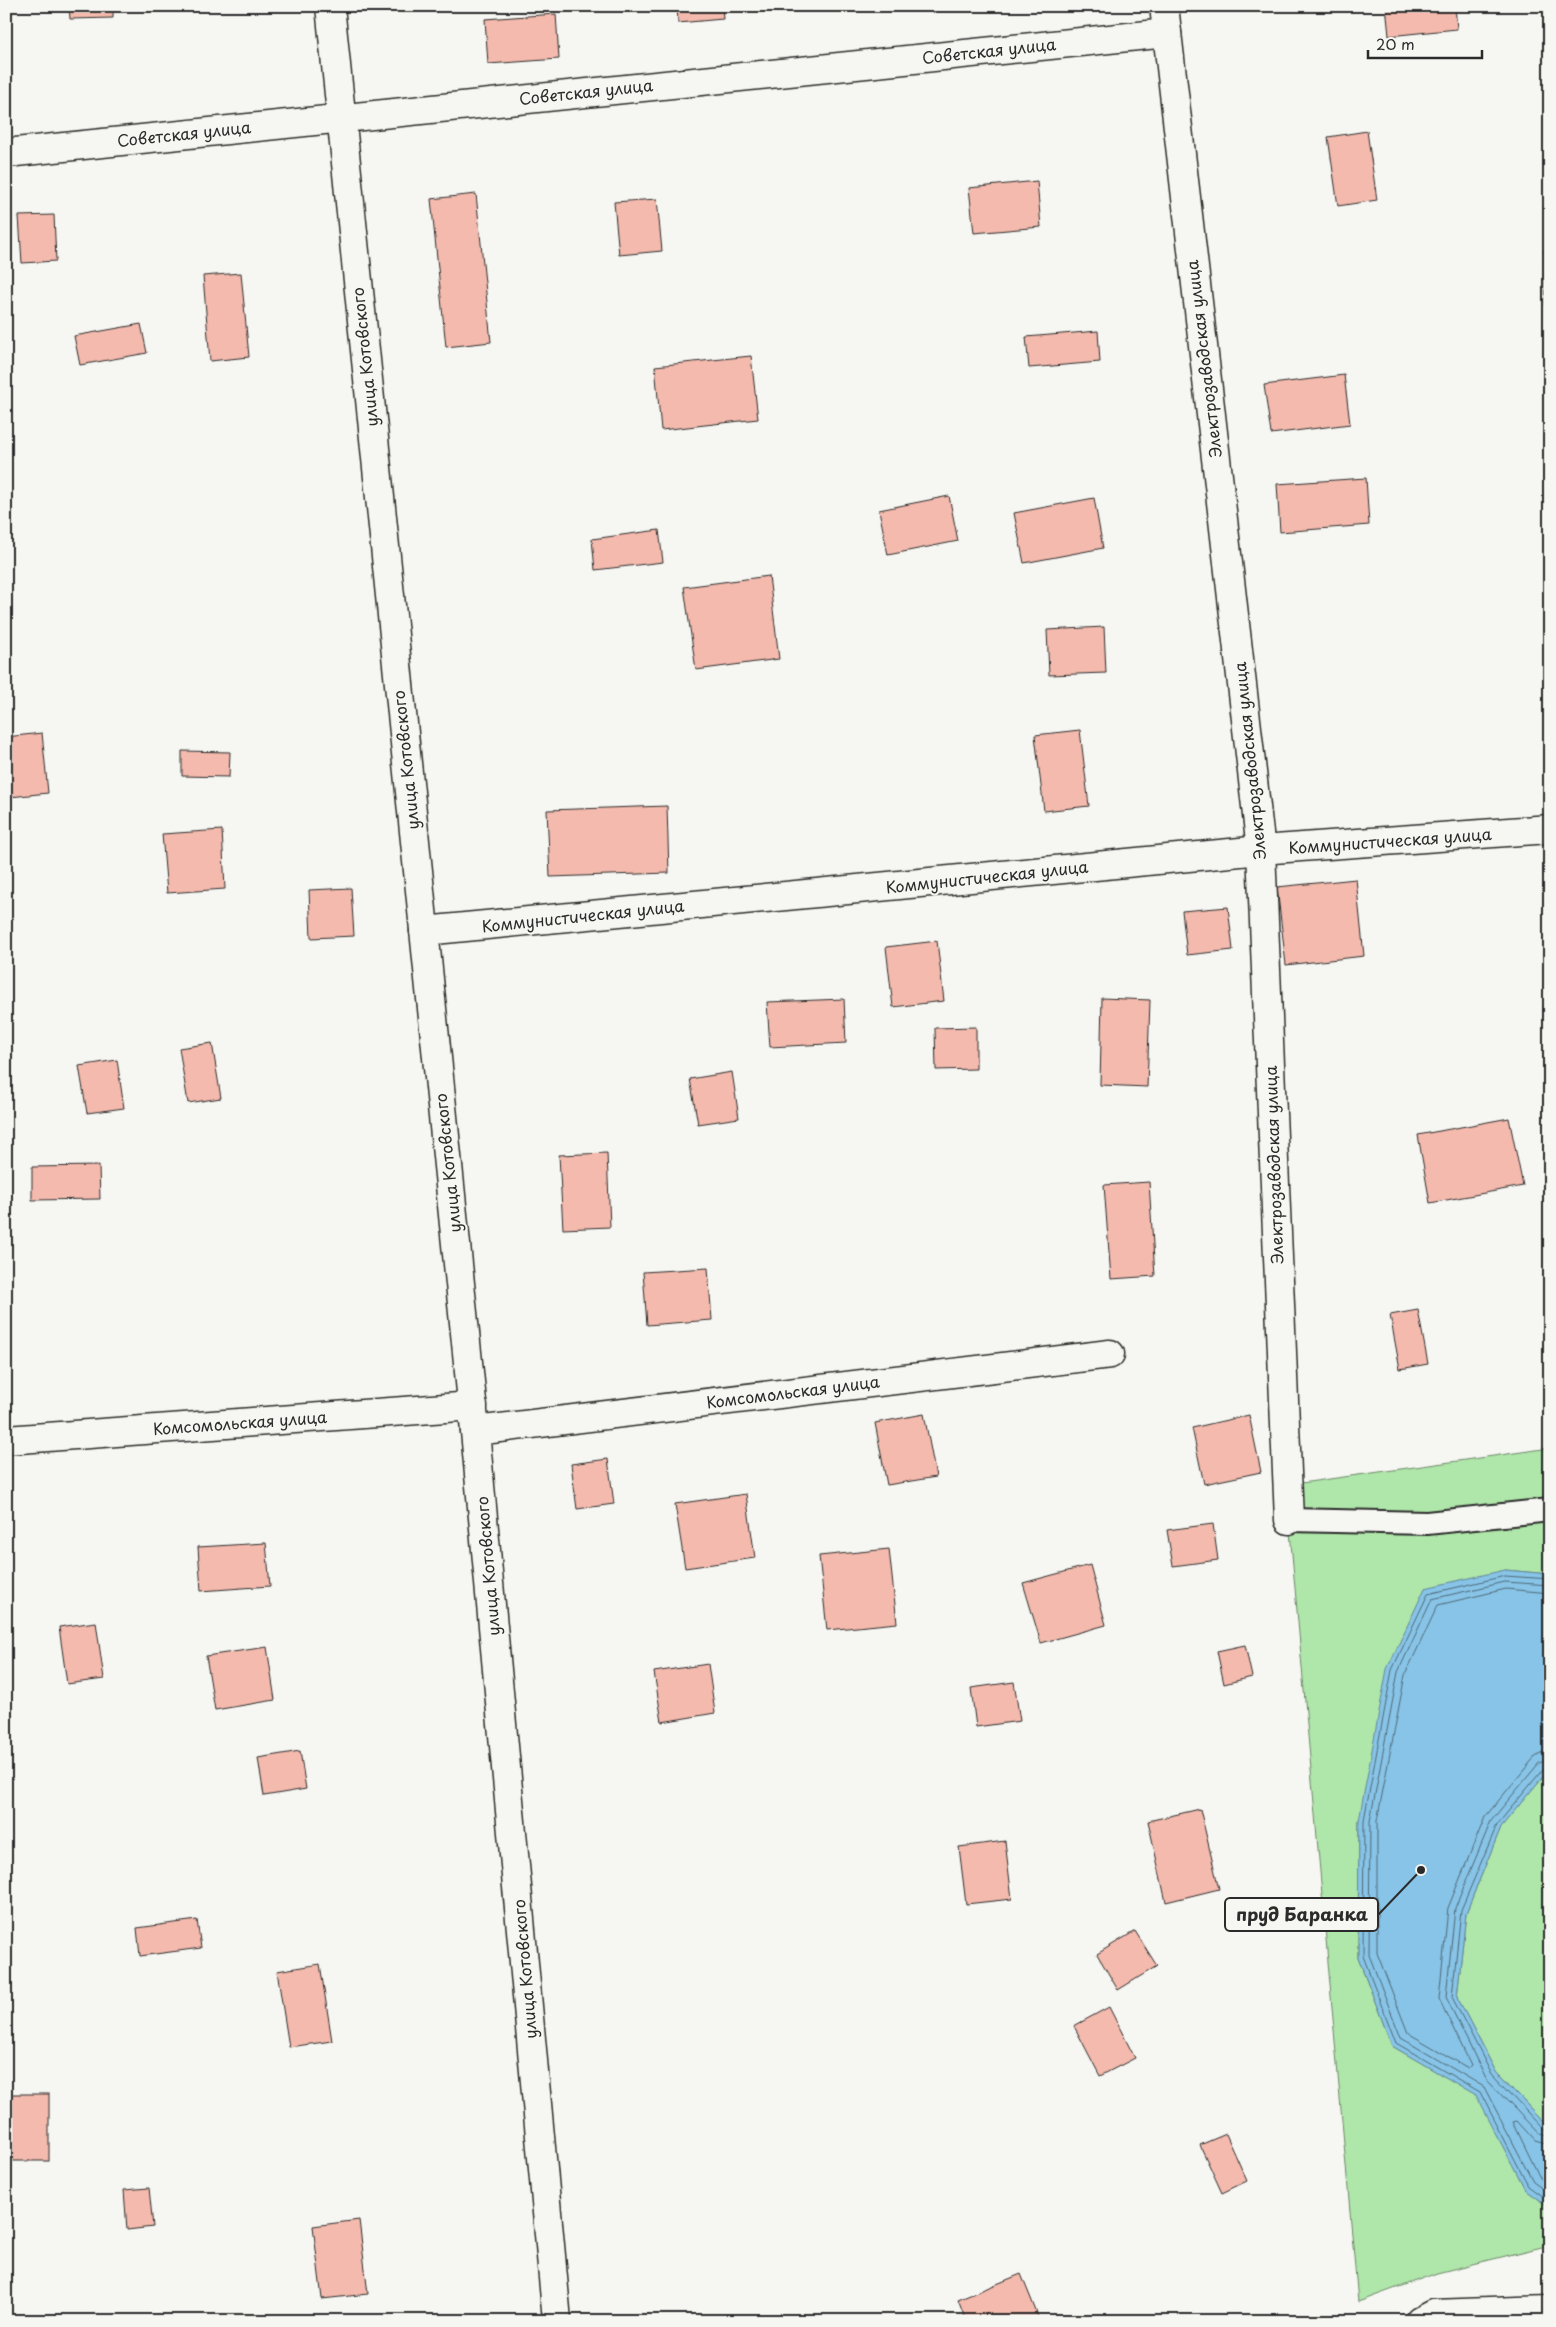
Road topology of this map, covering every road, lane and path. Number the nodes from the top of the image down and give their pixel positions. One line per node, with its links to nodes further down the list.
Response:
1 (330, 6): 4 (street, улица Котовского)
2 (1164, 6): 3 (street, Электрозаводская улица)
3 (1167, 33): 4 (street, Советская улица); 7 (street, Электрозаводская улица)
4 (340, 117): 5 (street, Советская улица); 8 (street, улица Котовского)
5 (6, 152)
6 (1550, 829): 7 (street, Коммунистическая улица)
7 (1261, 850): 8 (street, Коммунистическая улица); 13 (street, Электрозаводская улица)
8 (424, 931): 10 (street, улица Котовского)
9 (1110, 1354): 10 (street, Комсомольская улица)
10 (474, 1418): 11 (street, Комсомольская улица); 15 (street, улица Котовского)
11 (6, 1440)
12 (1550, 1510): 13 (lane)
13 (1288, 1520)
14 (1550, 2310): 16 (street)
15 (557, 2321)
16 (1420, 2321)

